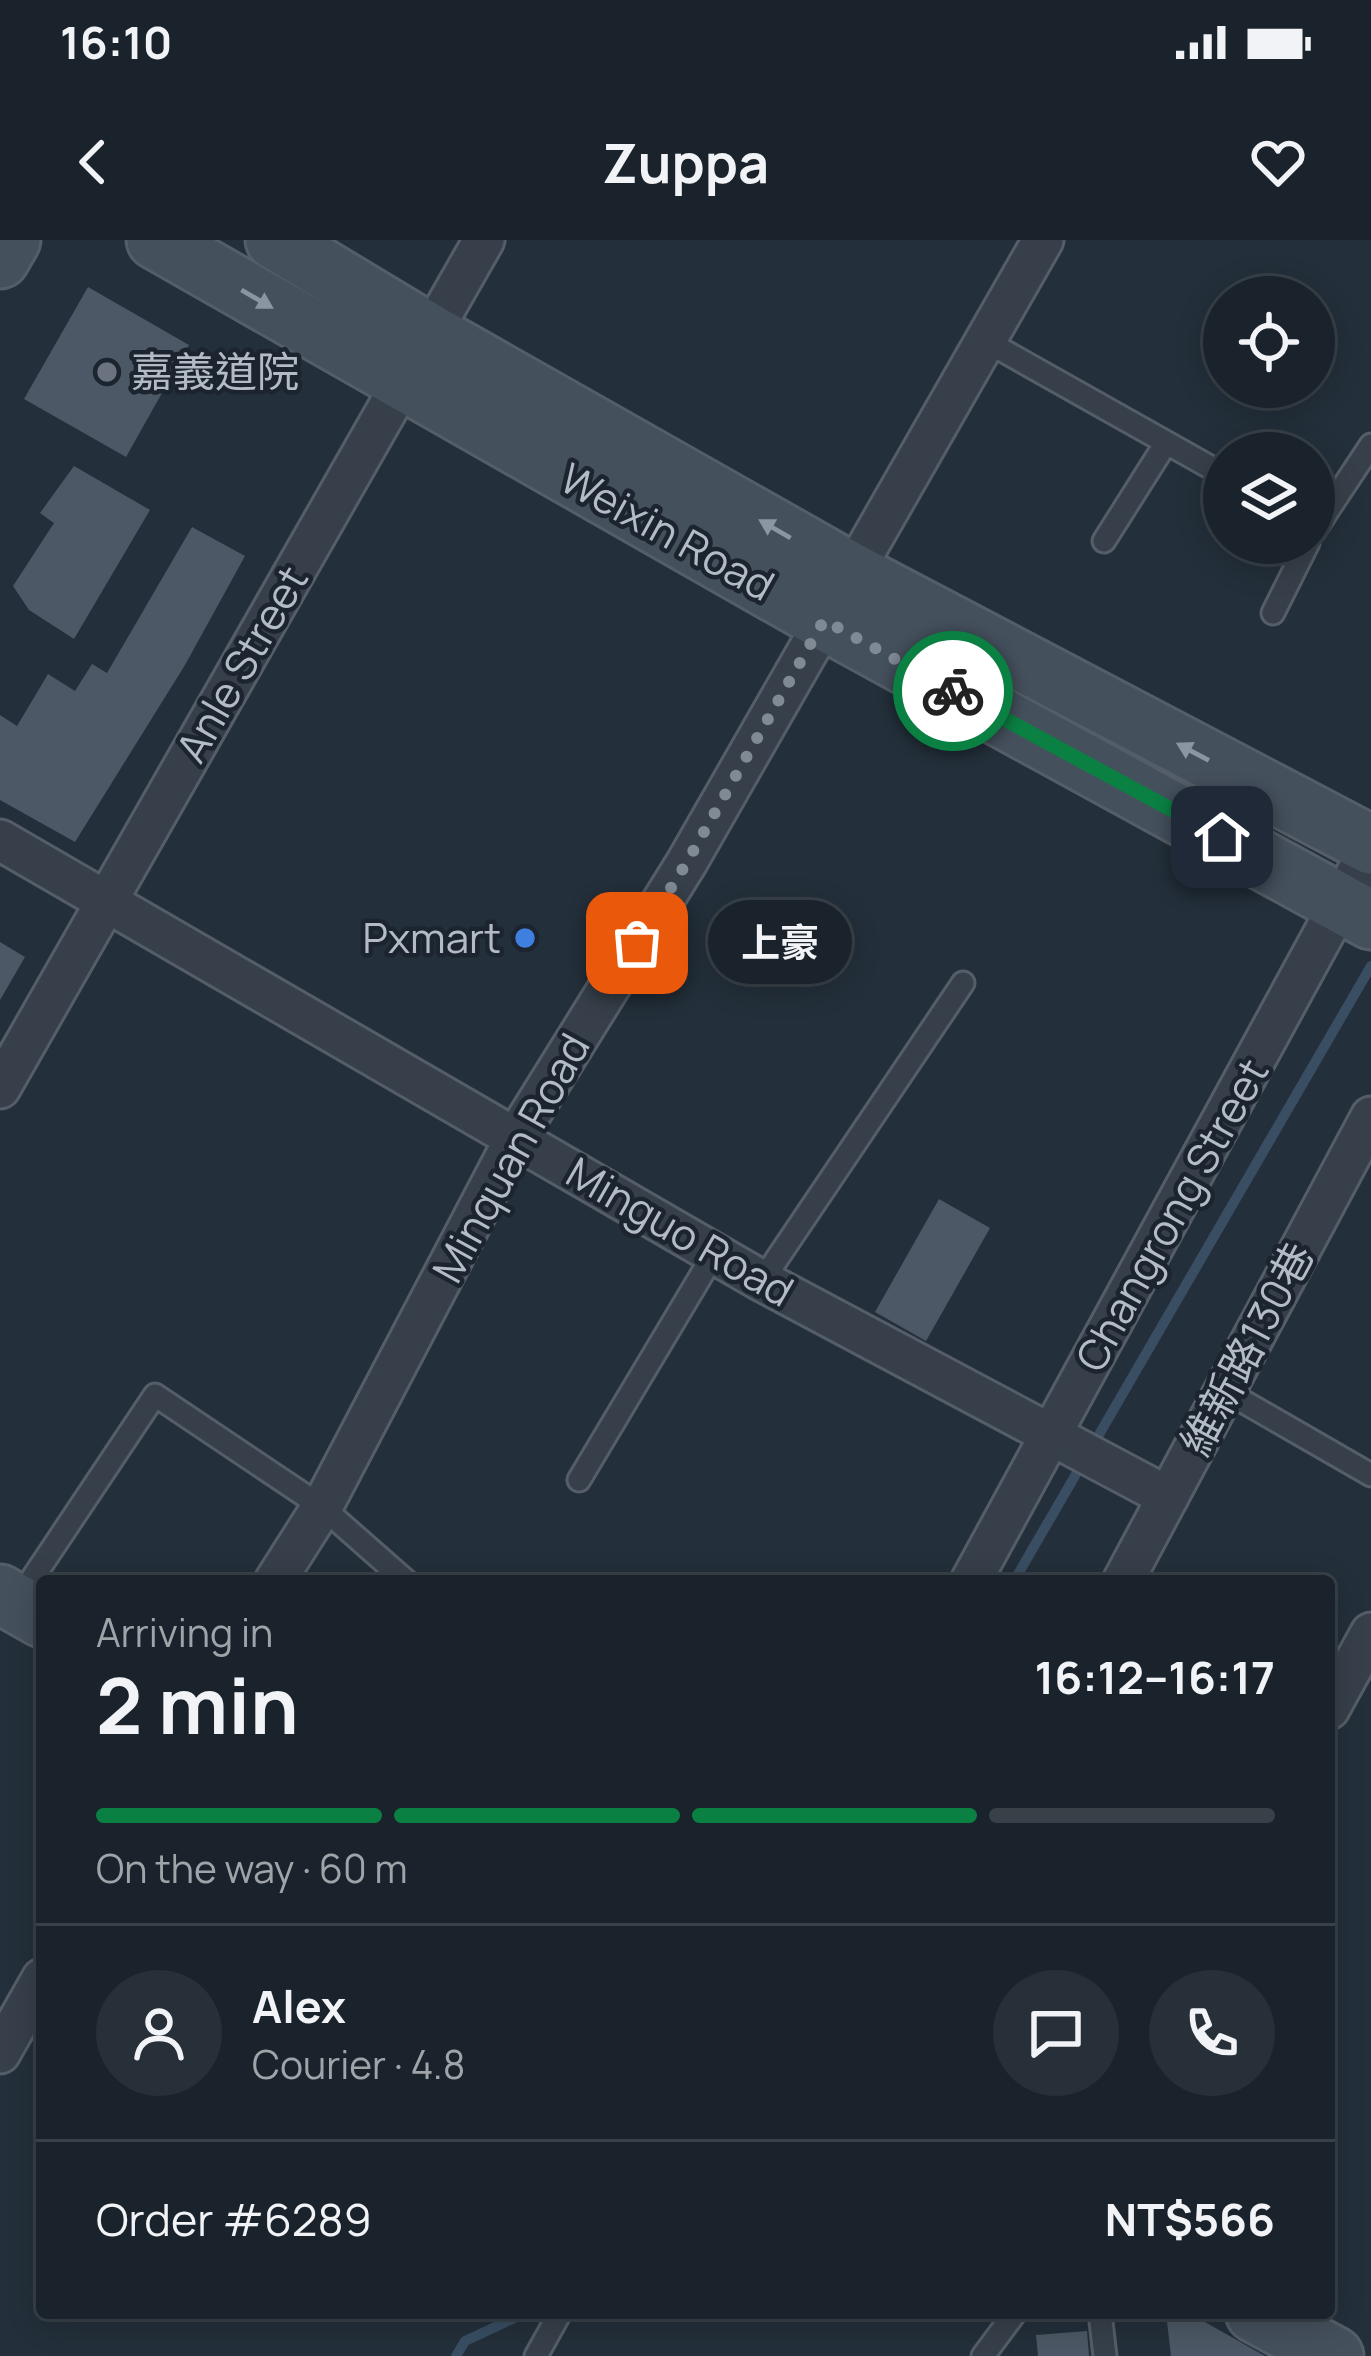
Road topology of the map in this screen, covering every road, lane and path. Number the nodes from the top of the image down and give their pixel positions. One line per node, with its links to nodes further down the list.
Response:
1 (11, 240): 6 (street)
2 (156, 240): 9 (street, Weixin Road, one-way to 9)
3 (275, 240): 7 (street, Weixin Road)
4 (484, 240): 7 (street, Anle Street)
5 (1043, 240): 8 (street, Minquan Road)
6 (0, 259)
7 (431, 334): 9 (street, Anle Street); 16 (street, Weixin Road, one-way to 7)
8 (986, 341): 10 (lane); 16 (street, Minquan Road)
9 (402, 383): 18 (street, Weixin Road); 21 (street, Anle Street)
10 (1166, 442): 12 (lane); 14 (lane)
11 (1371, 445): 13 (lane)
12 (1203, 463)
13 (1335, 499)
14 (1104, 541)
15 (1297, 564): 17 (lane)
16 (853, 572): 18 (street, Minquan Road); 20 (street, Weixin Road, one-way to 16)
17 (1273, 613)
18 (824, 620): 22 (street, Weixin Road); 26 (street, Minquan Road)
19 (0, 840): 21 (street, Minguo Road)
20 (1371, 846): 22 (street, Changrong Street)
21 (107, 900): 24 (street, Anle Street); 26 (street, Minguo Road)
22 (1357, 911): 30 (street, Changrong Street)
23 (963, 983): 28 (lane)
24 (0, 1088)
25 (1371, 1117): 29 (street, 維新路130巷)
26 (516, 1137): 27 (street, Minguo Road); 34 (street, Minquan Road)
27 (714, 1254): 28 (street, Minguo Road); 32 (lane)
28 (762, 1281): 30 (street, Minguo Road)
29 (1225, 1391): 31 (lane); 33 (street, 維新路130巷)
30 (1052, 1436): 33 (street, Minguo Road); 38 (street, Changrong Street)
31 (1371, 1475)
32 (579, 1480)
33 (1168, 1497): 39 (street, 維新路130巷)
34 (322, 1507): 35 (lane); 36 (street, Minquan Road); 37 (lane)
35 (38, 1575)
36 (279, 1575)
37 (399, 1575)
38 (973, 1575)
39 (1126, 1575)
40 (36, 1579): 41 (lane)
41 (19, 1605)
42 (1371, 1633): 43 (street)
43 (1335, 1698)
44 (36, 1989): 45 (street)
45 (0, 2053)
46 (557, 2319): 50 (lane)
47 (1011, 2319): 51 (lane)
48 (1101, 2319): 52 (lane)
49 (1267, 2319): 53 (street)
50 (536, 2356)
51 (983, 2356)
52 (1105, 2356)
53 (1334, 2356)

